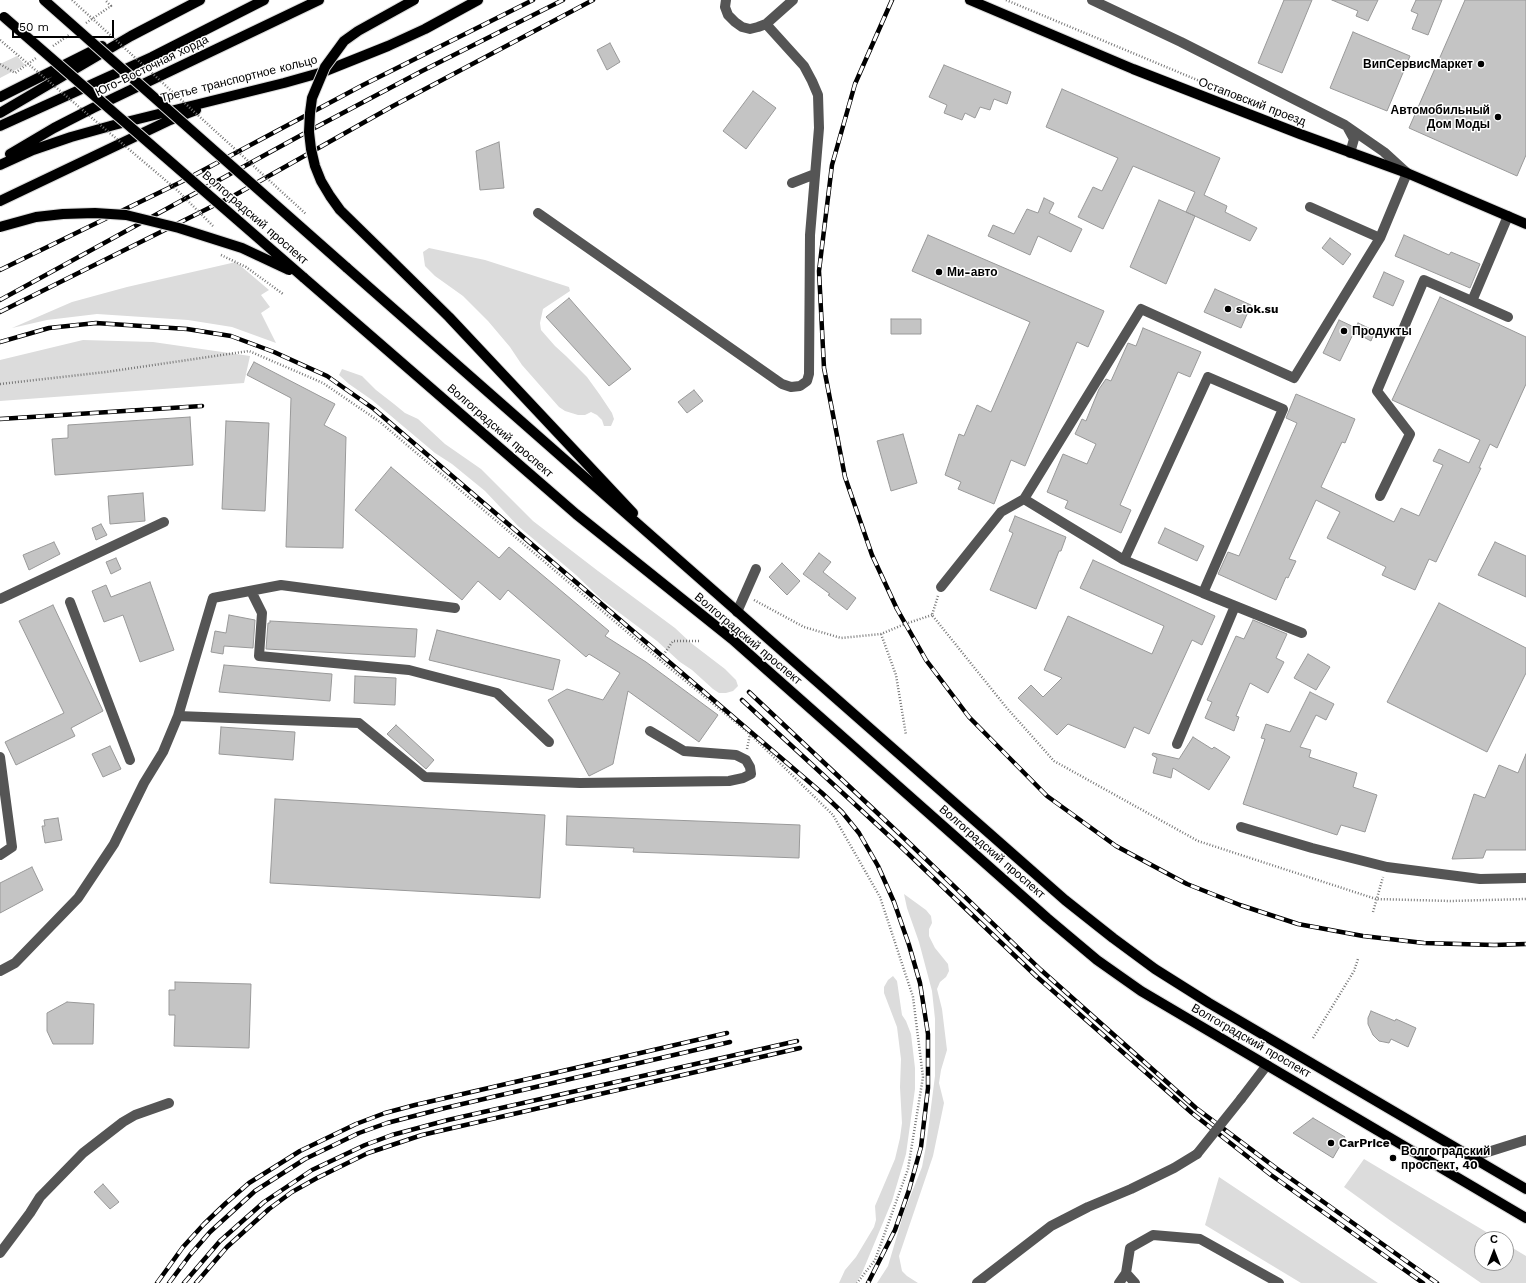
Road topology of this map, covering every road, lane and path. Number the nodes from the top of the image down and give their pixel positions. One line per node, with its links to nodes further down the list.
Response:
1 (44, 0): 53 (main road, Волгоградский проспект, bridge)
2 (72, 0): 38 (path, bridge)
3 (105, 0): 15 (path)
4 (200, 0): 18 (main road)
5 (264, 0): 28 (main road, Юго-Восточная хорда)
6 (319, 0): 30 (main road, Юго-Восточная хорда)
7 (414, 0): 53 (main road, bridge)
8 (478, 0): 23 (main road, Третье транспортное кольцо)
9 (726, 0): 16 (street)
10 (793, 0): 16 (street)
11 (970, 0): 29 (main road, Остаповский проезд)
12 (1006, 0): 24 (path)
13 (1092, 0): 27 (street)
14 (2, 16): 45 (main road, Волгоградский проспект, bridge)
15 (86, 24)
16 (766, 24): 33 (street)
17 (73, 32): 20 (path)
18 (131, 36): 25 (main road); 26 (main road)
19 (0, 40): 42 (path, bridge)
20 (47, 50)
21 (41, 55): 22 (path)
22 (0, 64)
23 (284, 83): 31 (main road, Третье транспортное кольцо); 35 (main road)
24 (1208, 84)
25 (0, 97)
26 (0, 113)
27 (1345, 125): 29 (street); 32 (street)
28 (0, 126)
29 (1350, 153): 32 (main road, Остаповский проезд)
30 (0, 160)
31 (0, 165)
32 (1407, 173): 39 (main road, Остаповский проезд); 43 (street)
33 (815, 174): 34 (street); 37 (street)
34 (792, 183)
35 (0, 201)
36 (1310, 207): 43 (street)
37 (538, 213)
38 (306, 215)
39 (1508, 216): 40 (main road, Остаповский проезд); 47 (street)
40 (1526, 224)
41 (0, 227): 45 (main road, bridge)
42 (217, 229)
43 (1380, 238): 51 (street)
44 (216, 253): 46 (path)
45 (303, 277): 87 (main road, Волгоградский проспект)
46 (283, 294)
47 (1472, 301): 48 (street); 50 (street)
48 (1508, 317)
49 (0, 384): 69 (path)
50 (1380, 496)
51 (1024, 499): 54 (street); 56 (street)
52 (164, 522): 60 (street)
53 (676, 558): 64 (main road, Волгоградский проспект)
54 (1124, 560): 58 (street); 58 (street)
55 (756, 569): 59 (street)
56 (940, 587): 65 (path)
57 (251, 591): 63 (street); 70 (street); 73 (street)
58 (1202, 593): 62 (street)
59 (745, 595): 64 (street); 67 (path)
60 (0, 599)
61 (70, 602): 76 (street)
62 (1235, 606): 66 (street); 74 (street)
63 (455, 608)
64 (737, 612): 90 (main road, Волгоградский проспект)
65 (932, 615): 67 (path); 81 (path)
66 (1302, 633)
67 (881, 634): 72 (path)
68 (701, 640): 69 (path)
69 (660, 660): 95 (path)
70 (178, 716): 71 (street); 85 (street)
71 (650, 731)
72 (906, 735)
73 (548, 742)
74 (1177, 744)
75 (0, 756): 78 (street)
76 (130, 760)
77 (1241, 827): 79 (street)
78 (0, 855)
79 (1387, 867): 80 (street); 81 (path)
80 (1526, 878)
81 (1376, 899): 82 (path); 83 (path)
82 (1526, 899)
83 (1373, 912)
84 (1358, 958): 86 (path)
85 (0, 971)
86 (1313, 1038)
87 (1267, 1064): 92 (main road, Волгоградский проспект); 96 (street, bridge)
88 (169, 1103): 93 (street)
89 (1526, 1140): 90 (street)
90 (1472, 1157): 91 (main road, Волгоградский проспект)
91 (1526, 1189)
92 (1526, 1218)
93 (0, 1253)
94 (1126, 1273): 97 (street); 98 (street); 99 (street)
95 (857, 1283)
96 (977, 1283)
97 (1119, 1283)
98 (1135, 1283)
99 (1279, 1283)

